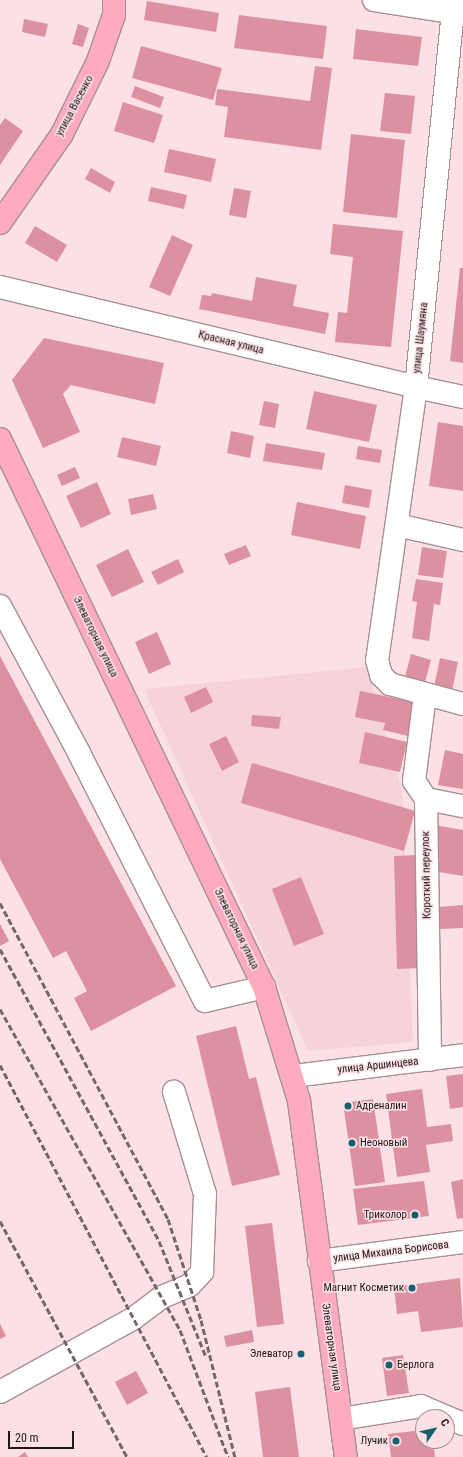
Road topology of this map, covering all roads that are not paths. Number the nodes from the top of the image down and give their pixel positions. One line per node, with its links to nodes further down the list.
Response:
1 (114, 0): 4 (main road, улица Васенко)
2 (374, 0): 3 (street)
3 (457, 9): 6 (street, улица Шаумяна)
4 (0, 223)
5 (0, 287): 6 (street, Красная улица)
6 (416, 388): 7 (street, Красная улица); 9 (street, улица Шаумяна)
7 (463, 397)
8 (0, 439): 16 (main road, Элеваторная улица)
9 (397, 525): 10 (street); 12 (street, улица Шаумяна)
10 (463, 540)
11 (0, 606): 16 (street)
12 (426, 695): 13 (street); 14 (street)
13 (463, 704)
14 (426, 799): 15 (street); 18 (street, Короткий переулок)
15 (463, 806)
16 (264, 987): 19 (main road, Элеваторная улица)
17 (463, 1055): 18 (street, улица Аршинцева)
18 (430, 1060): 19 (street, улица Аршинцева)
19 (293, 1076): 22 (main road, Элеваторная улица)
20 (174, 1092): 23 (street)
21 (463, 1242): 22 (street, улица Михаила Борисова)
22 (319, 1261): 24 (main road, Элеваторная улица)
23 (0, 1392)
24 (341, 1419): 25 (street); 26 (main road, Элеваторная улица)
25 (463, 1424)
26 (346, 1457)

